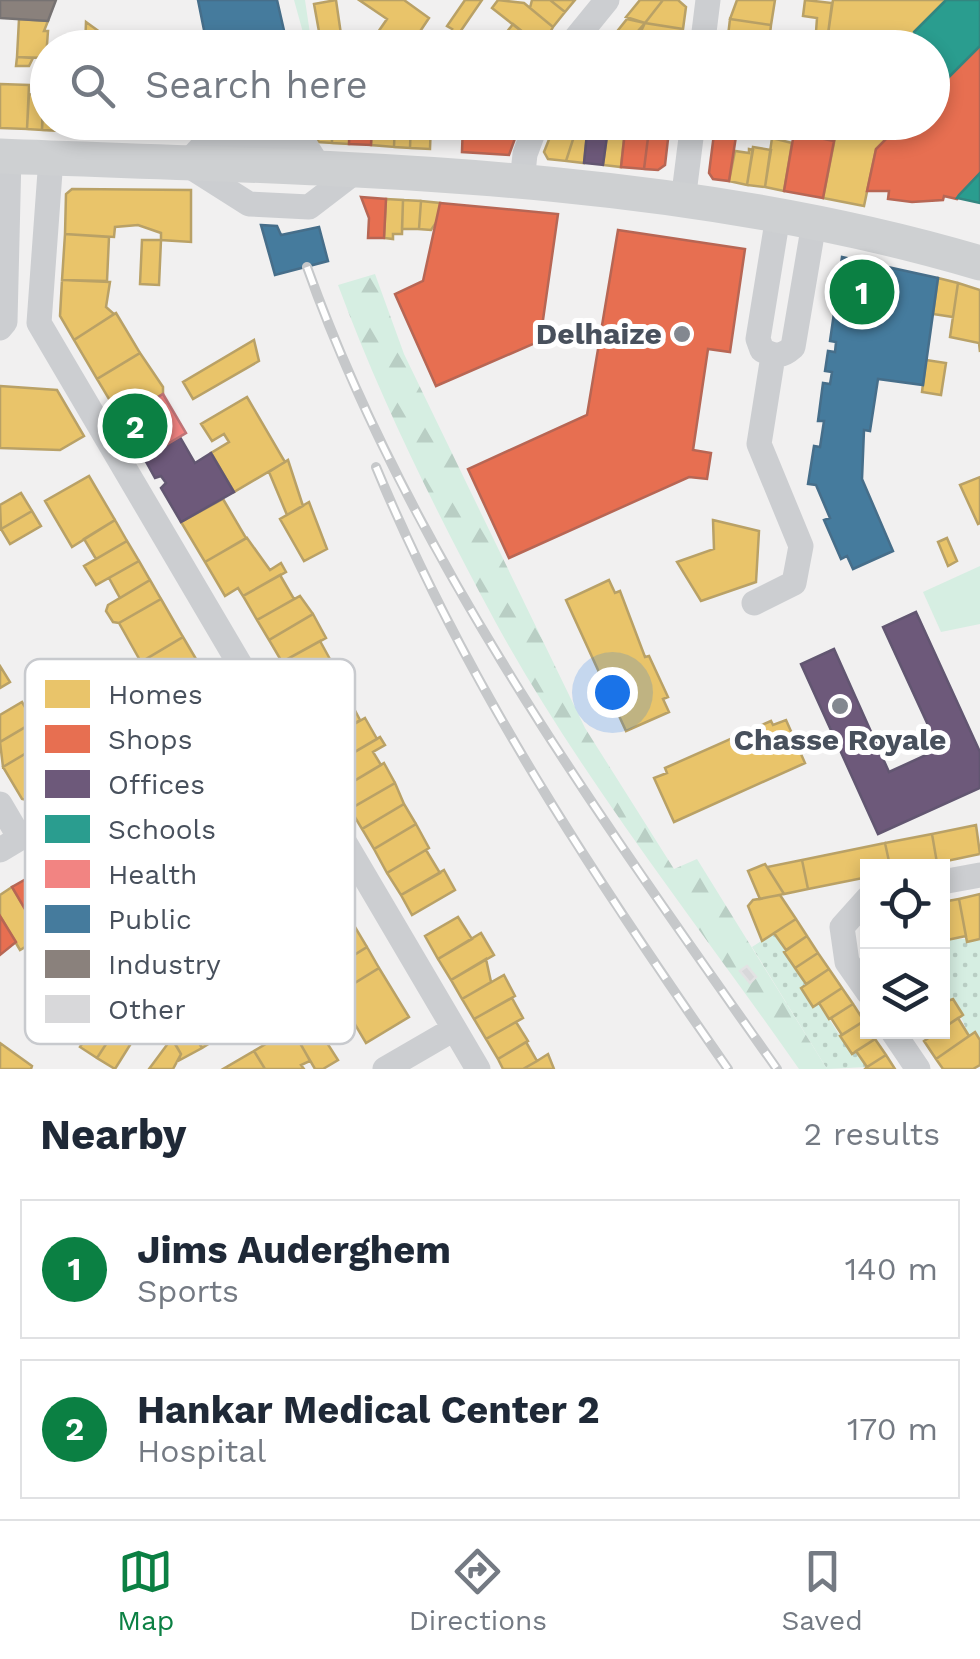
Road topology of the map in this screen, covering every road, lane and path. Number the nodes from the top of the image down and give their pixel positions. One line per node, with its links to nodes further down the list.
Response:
1 (607, 0): 3 (street)
2 (708, 0): 4 (street)
3 (583, 30)
4 (704, 30)
5 (530, 140): 10 (street)
6 (690, 140): 11 (street)
7 (186, 164): 8 (main road); 9 (main road); 9 (street)
8 (23, 167): 15 (street); 16 (street)
9 (356, 172): 10 (main road)
10 (522, 182): 11 (main road)
11 (683, 201): 12 (main road)
12 (778, 216): 13 (main road); 17 (street)
13 (814, 223): 14 (main road); 17 (street)
14 (980, 263)
15 (39, 323): 16 (street); 19 (street)
16 (2, 325)
17 (772, 356): 18 (street)
18 (754, 603)
19 (239, 659)
20 (0, 804): 21 (street)
21 (10, 844)
22 (355, 858): 27 (street)
23 (980, 875): 24 (street)
24 (950, 881)
25 (860, 907): 26 (street)
26 (860, 981)
27 (454, 1029): 29 (street); 30 (street)
28 (898, 1039): 31 (street)
29 (385, 1069)
30 (478, 1069)
31 (918, 1069)

